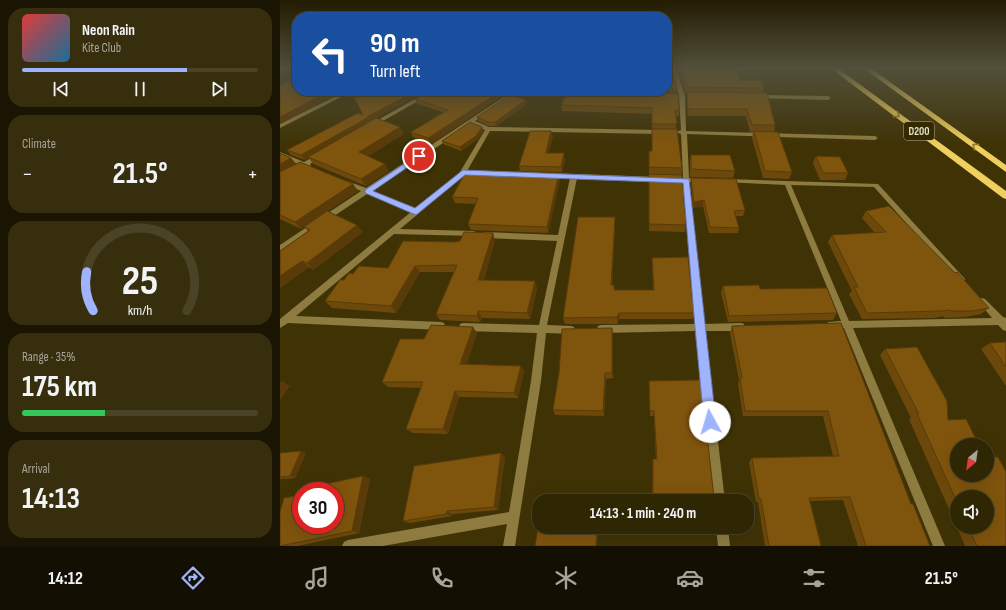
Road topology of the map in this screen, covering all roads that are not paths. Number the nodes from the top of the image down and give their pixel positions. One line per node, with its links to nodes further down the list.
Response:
1 (681, 92): 14 (street)
2 (866, 92): 30 (highway, D200, one-way to 30)
3 (901, 92): 20 (highway, D200, one-way to 3)
4 (340, 96): 10 (street)
5 (424, 96): 11 (street)
6 (508, 96): 9 (street)
7 (751, 97): 8 (street)
8 (828, 98)
9 (470, 121): 12 (street); 29 (street)
10 (280, 126)
11 (366, 128)
12 (488, 129): 13 (street); 21 (street)
13 (668, 132)
14 (679, 132): 15 (street); 27 (street)
15 (875, 138)
16 (325, 153): 18 (street)
17 (280, 154): 18 (street)
18 (305, 165): 19 (street); 25 (street)
19 (312, 168)
20 (1006, 169)
21 (463, 173): 22 (street); 31 (street)
22 (534, 175)
23 (542, 175): 24 (street)
24 (574, 176): 27 (street); 33 (street)
25 (280, 179)
26 (340, 180): 29 (street)
27 (686, 180): 28 (street); 42 (street)
28 (787, 182): 35 (street); 40 (street)
29 (368, 192): 31 (street); 34 (street)
30 (1006, 196)
31 (416, 212): 32 (street)
32 (393, 231): 33 (street); 37 (street)
33 (561, 238): 43 (street)
34 (280, 249)
35 (967, 285)
36 (977, 296): 38 (street)
37 (283, 322): 43 (street)
38 (1004, 323): 40 (street)
39 (824, 325): 40 (street)
40 (848, 325): 50 (street)
41 (746, 327): 42 (street)
42 (700, 328): 43 (street); 44 (street)
43 (542, 330): 45 (street)
44 (718, 494)
45 (514, 517): 47 (street); 48 (street)
46 (723, 534): 49 (street)
47 (348, 546)
48 (508, 546)
49 (724, 546)
50 (939, 546)

